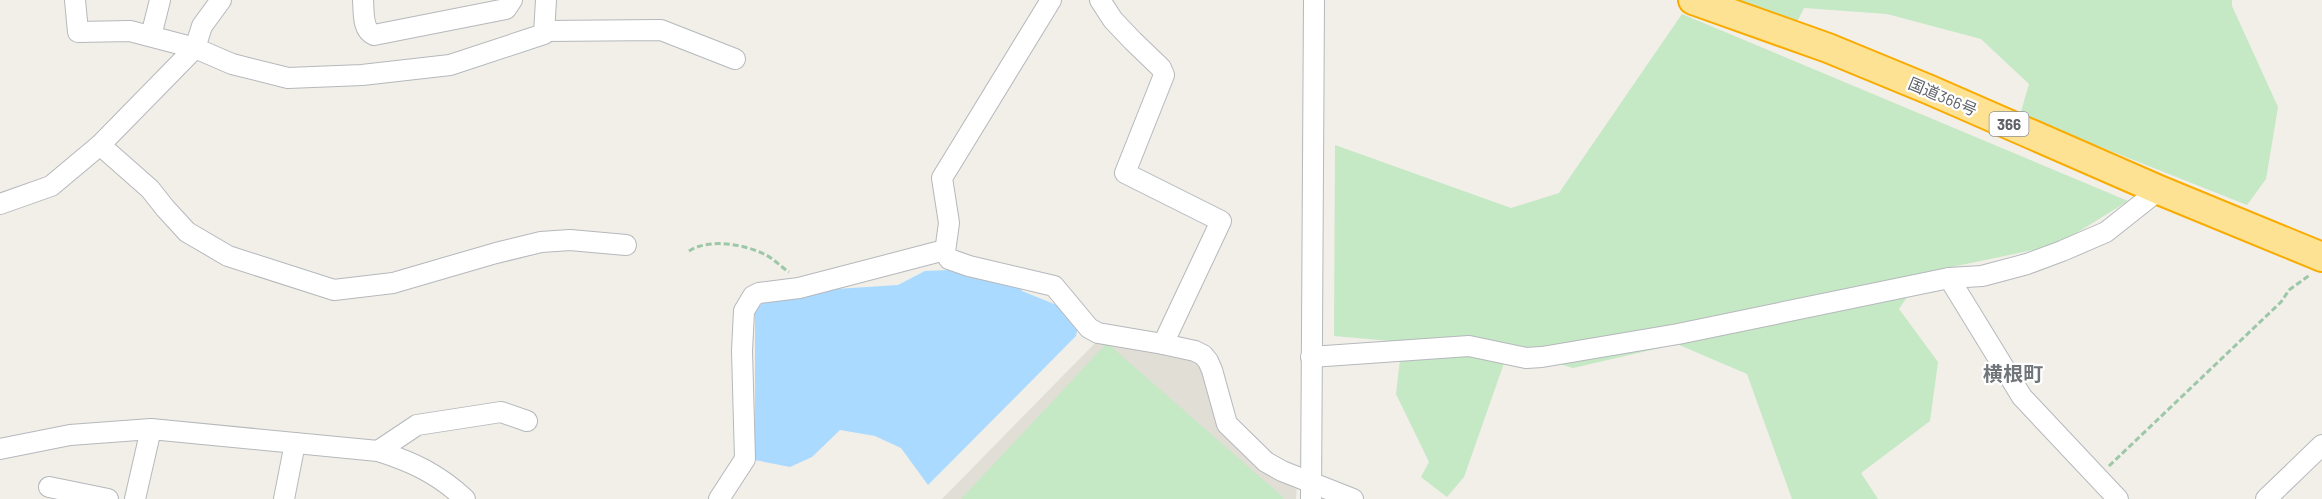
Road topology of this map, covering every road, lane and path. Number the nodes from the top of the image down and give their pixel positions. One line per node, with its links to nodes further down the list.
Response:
1 (75, 0): 12 (street)
2 (160, 0): 12 (street)
3 (221, 0): 13 (street)
4 (363, 0): 5 (street)
5 (512, 0)
6 (546, 0): 11 (street)
7 (1051, 0): 20 (street)
8 (1101, 0): 24 (street)
9 (1314, 0): 25 (street)
10 (1693, 0): 16 (highway, 国道366号 / 366)
11 (545, 31): 13 (street); 14 (street)
12 (151, 36): 13 (street)
13 (195, 48): 15 (street)
14 (735, 59)
15 (100, 145): 17 (street); 18 (street)
16 (2160, 190): 21 (highway, 国道366号 / 366); 23 (street)
17 (0, 204)
18 (626, 245)
19 (689, 251): 22 (path)
20 (945, 252): 24 (street); 39 (street)
21 (2319, 263): 32 (path)
22 (791, 274)
23 (1949, 278): 25 (street); 32 (street)
24 (1163, 344): 34 (street)
25 (1311, 357): 34 (street)
26 (527, 421): 31 (street)
27 (151, 429): 28 (street); 30 (street); 36 (street)
28 (294, 443): 31 (street); 37 (street)
29 (2322, 445): 42 (street)
30 (0, 449)
31 (378, 451): 38 (street)
32 (2096, 477): 41 (street)
33 (49, 487): 35 (street)
34 (1311, 490): 40 (street)
35 (108, 499)
36 (135, 499)
37 (284, 499)
38 (465, 499)
39 (719, 499)
40 (1353, 499)
41 (2118, 499)
42 (2266, 499)

